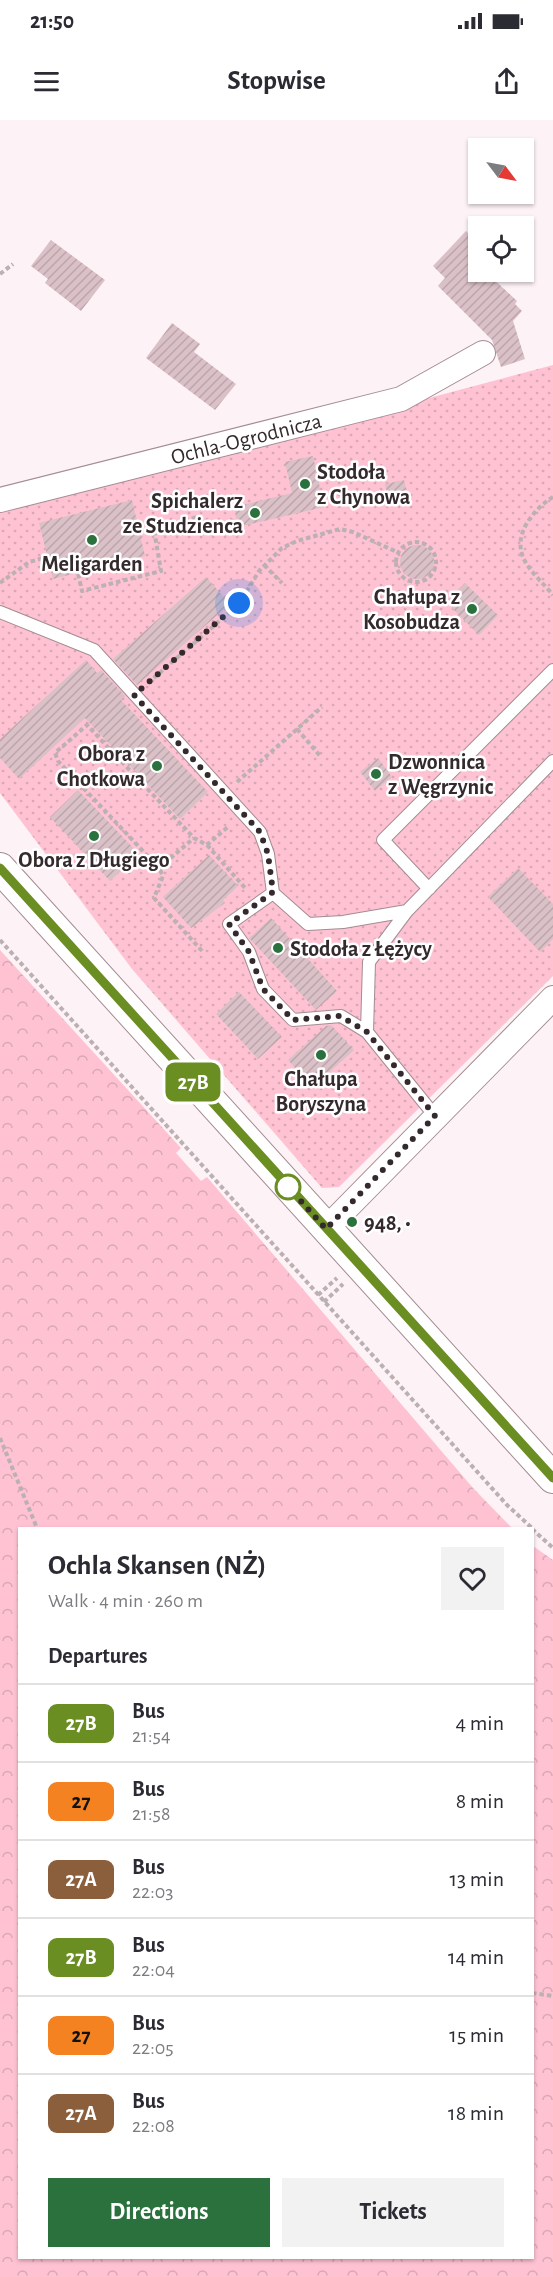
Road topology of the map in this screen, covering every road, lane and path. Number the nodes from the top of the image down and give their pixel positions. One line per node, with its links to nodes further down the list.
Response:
1 (13, 264): 2 (path)
2 (0, 274)
3 (483, 353): 5 (street, Ochla-Ogrodnicza)
4 (553, 496): 13 (path)
5 (0, 500)
6 (201, 516): 10 (path)
7 (399, 553): 7 (path); 9 (path)
8 (47, 557): 11 (path)
9 (264, 566): 12 (path); 16 (path)
10 (78, 574)
11 (0, 583)
12 (282, 583)
13 (553, 595)
14 (0, 612): 16 (lane)
15 (553, 670): 27 (lane)
16 (134, 695): 21 (lane)
17 (322, 706): 18 (path)
18 (297, 729): 19 (path); 21 (path)
19 (321, 757)
20 (553, 761): 27 (lane)
21 (225, 793): 22 (lane)
22 (243, 814): 24 (path); 28 (lane)
23 (194, 838): 24 (path); 26 (path); 26 (path)
24 (207, 845): 29 (path)
25 (0, 868): 36 (street)
26 (159, 868): 32 (path)
27 (429, 889): 30 (lane)
28 (273, 892): 29 (lane); 30 (lane)
29 (258, 903): 34 (lane)
30 (407, 911): 34 (lane)
31 (0, 940): 38 (path)
32 (202, 951)
33 (553, 998): 35 (street)
34 (367, 1032): 35 (lane)
35 (435, 1116): 36 (street)
36 (326, 1229): 40 (street)
37 (350, 1278): 38 (path)
38 (324, 1302): 42 (path)
39 (0, 1438): 41 (path)
40 (553, 1478)
41 (37, 1527)
42 (530, 1527)
43 (534, 1531): 44 (path)
44 (553, 1548)
45 (534, 1994): 46 (path)
46 (553, 1996)

